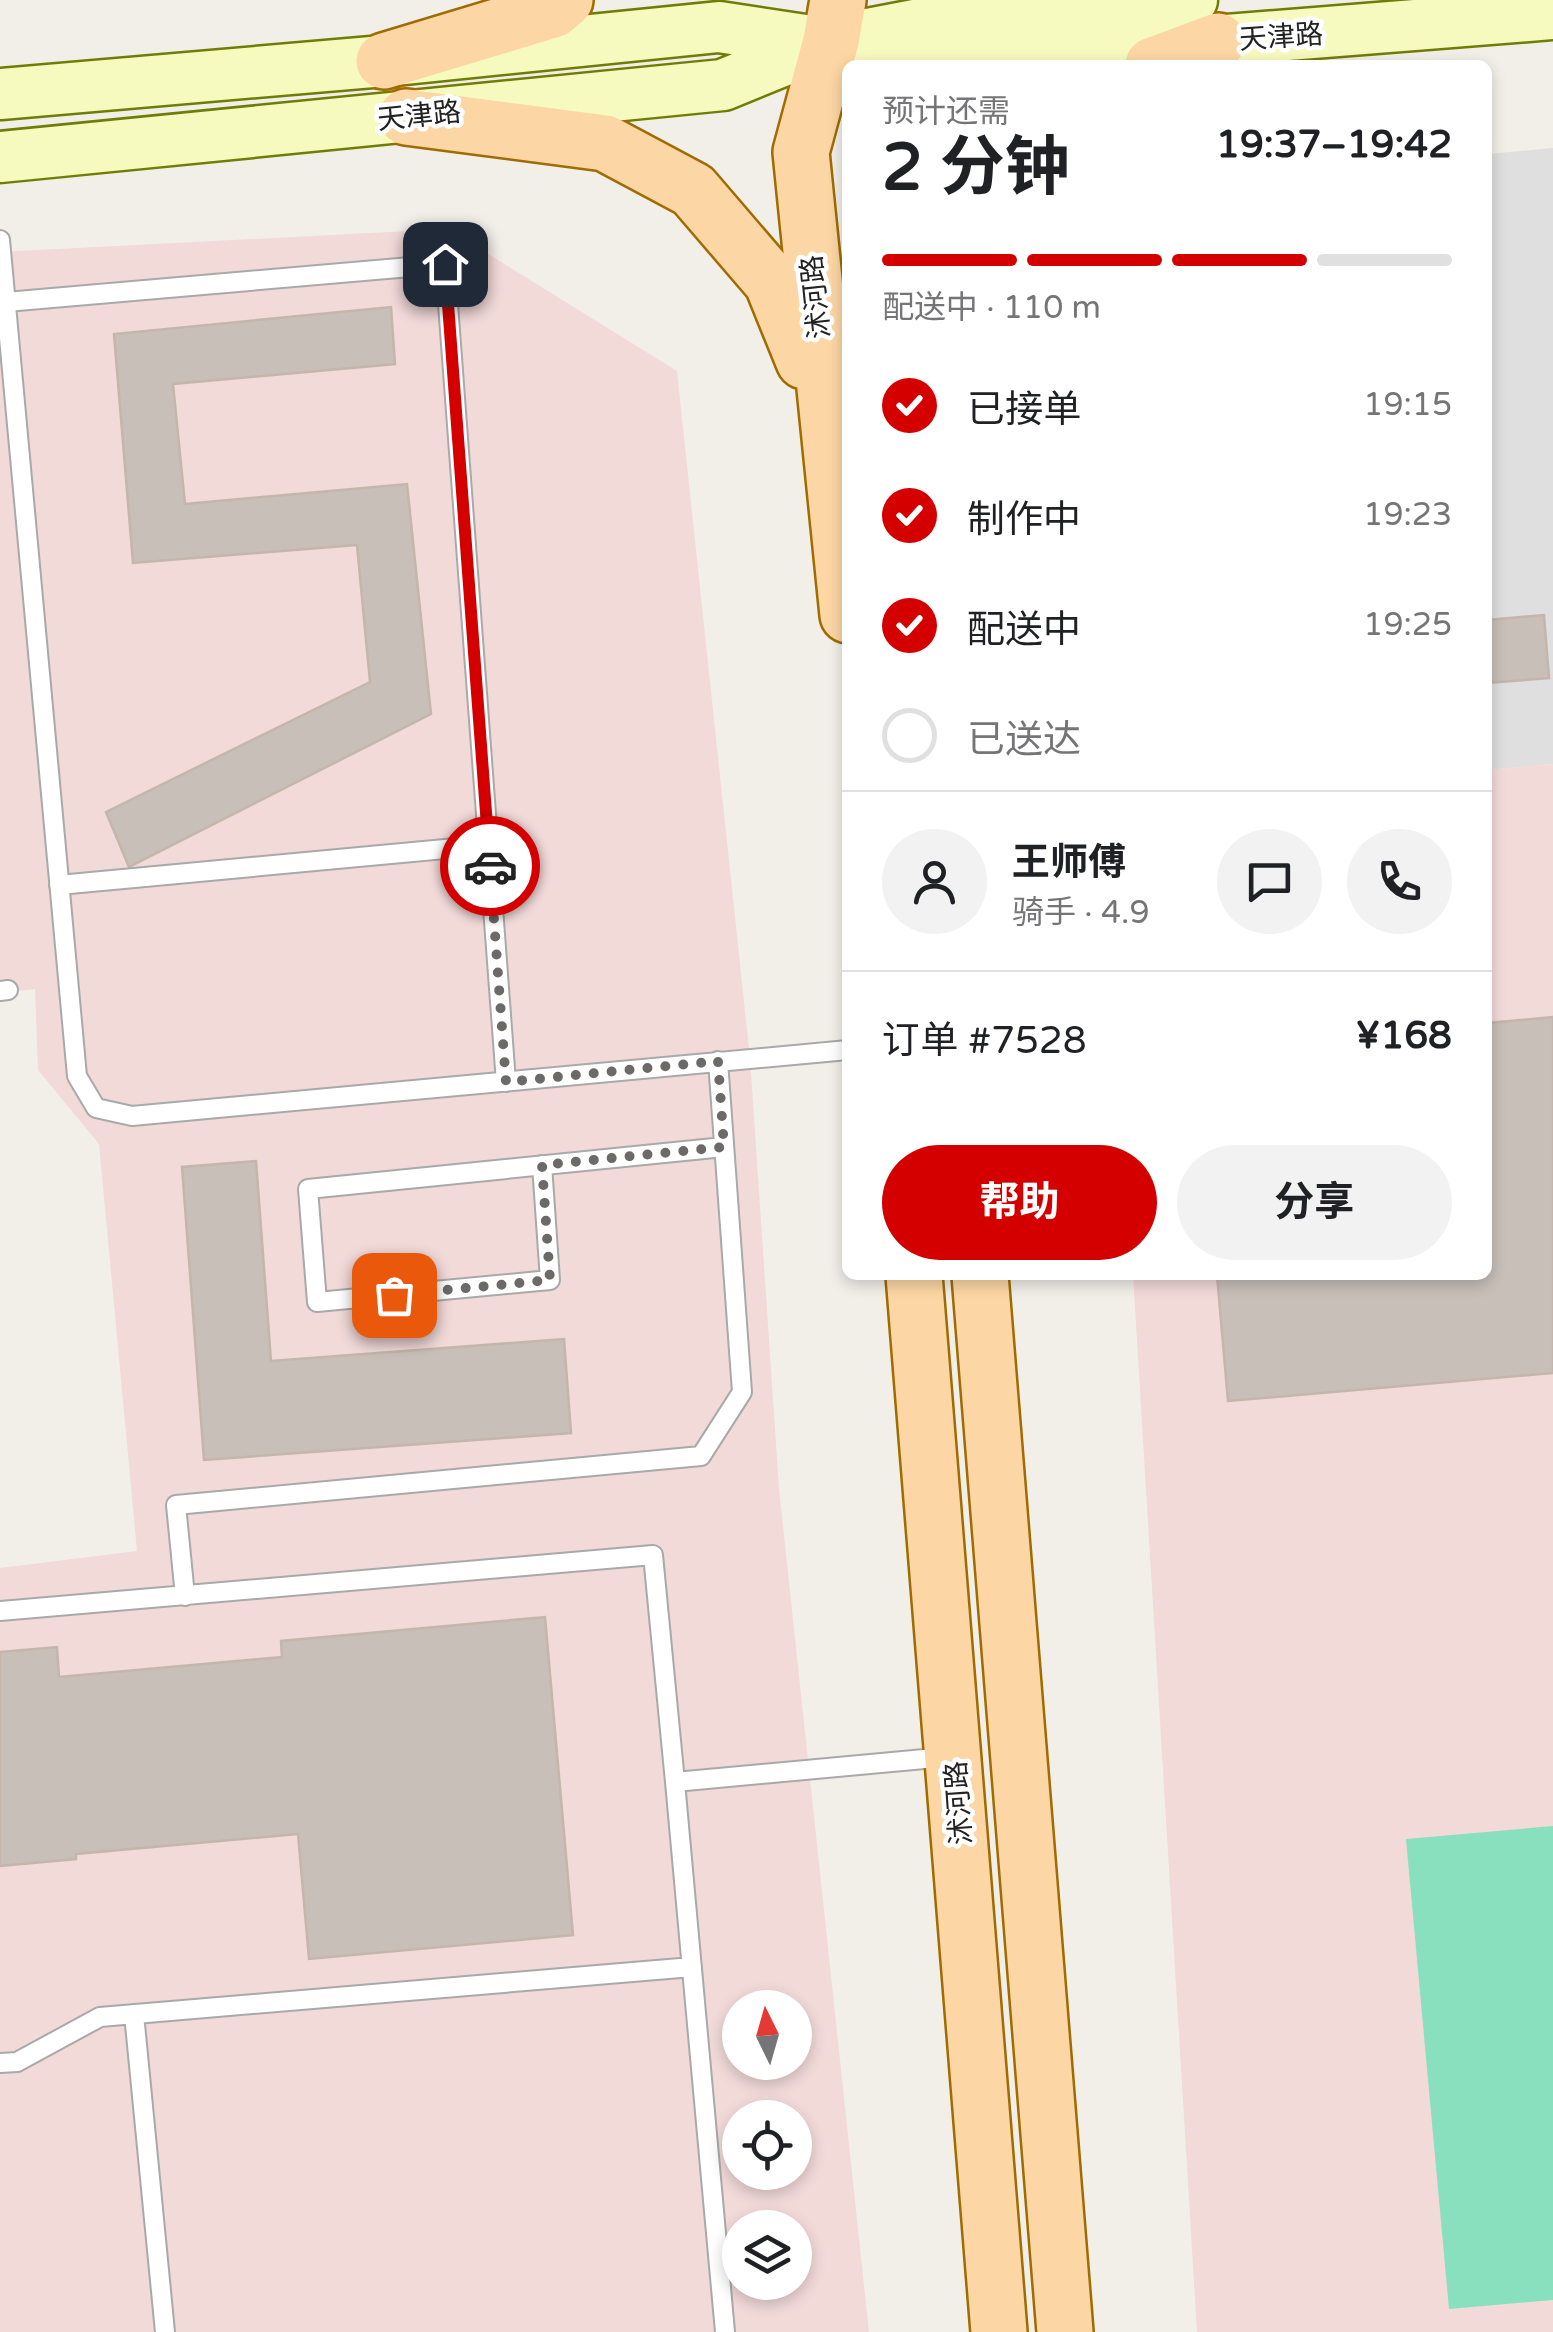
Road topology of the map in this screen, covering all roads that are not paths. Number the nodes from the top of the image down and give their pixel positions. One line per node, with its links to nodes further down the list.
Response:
1 (565, 0): 8 (main road)
2 (1553, 14): 3 (main road, 天津路)
3 (1205, 20): 6 (main road, 天津路); 7 (main road)
4 (831, 33): 5 (main road, 天津路); 8 (main road, 天津路); 10 (main road, 天津路); 15 (main road, 沭河路)
5 (942, 60)
6 (962, 60)
7 (1159, 60)
8 (384, 61): 9 (main road, 天津路)
9 (0, 94)
10 (406, 117): 11 (main road, 天津路); 15 (main road)
11 (0, 157)
12 (0, 240): 13 (lane)
13 (6, 302): 14 (lane); 17 (lane)
14 (4, 333): 18 (lane)
15 (828, 418): 16 (main road, 沭河路)
16 (842, 557)
17 (488, 844): 18 (lane); 21 (lane)
18 (59, 885): 21 (lane)
19 (842, 1051): 20 (lane)
20 (718, 1061): 21 (lane); 22 (lane)
21 (506, 1082)
22 (724, 1147): 23 (lane); 26 (lane)
23 (542, 1165): 23 (lane)
24 (914, 1280): 28 (main road, 沭河路)
25 (980, 1280): 36 (main road)
26 (185, 1596): 27 (lane); 29 (lane)
27 (0, 1612)
28 (954, 1756): 29 (lane); 35 (main road, 沭河路)
29 (675, 1782): 30 (lane)
30 (692, 1967): 31 (lane); 34 (lane)
31 (134, 2014): 32 (lane); 33 (lane)
32 (0, 2063)
33 (165, 2332)
34 (725, 2332)
35 (1000, 2332)
36 (1065, 2332)

